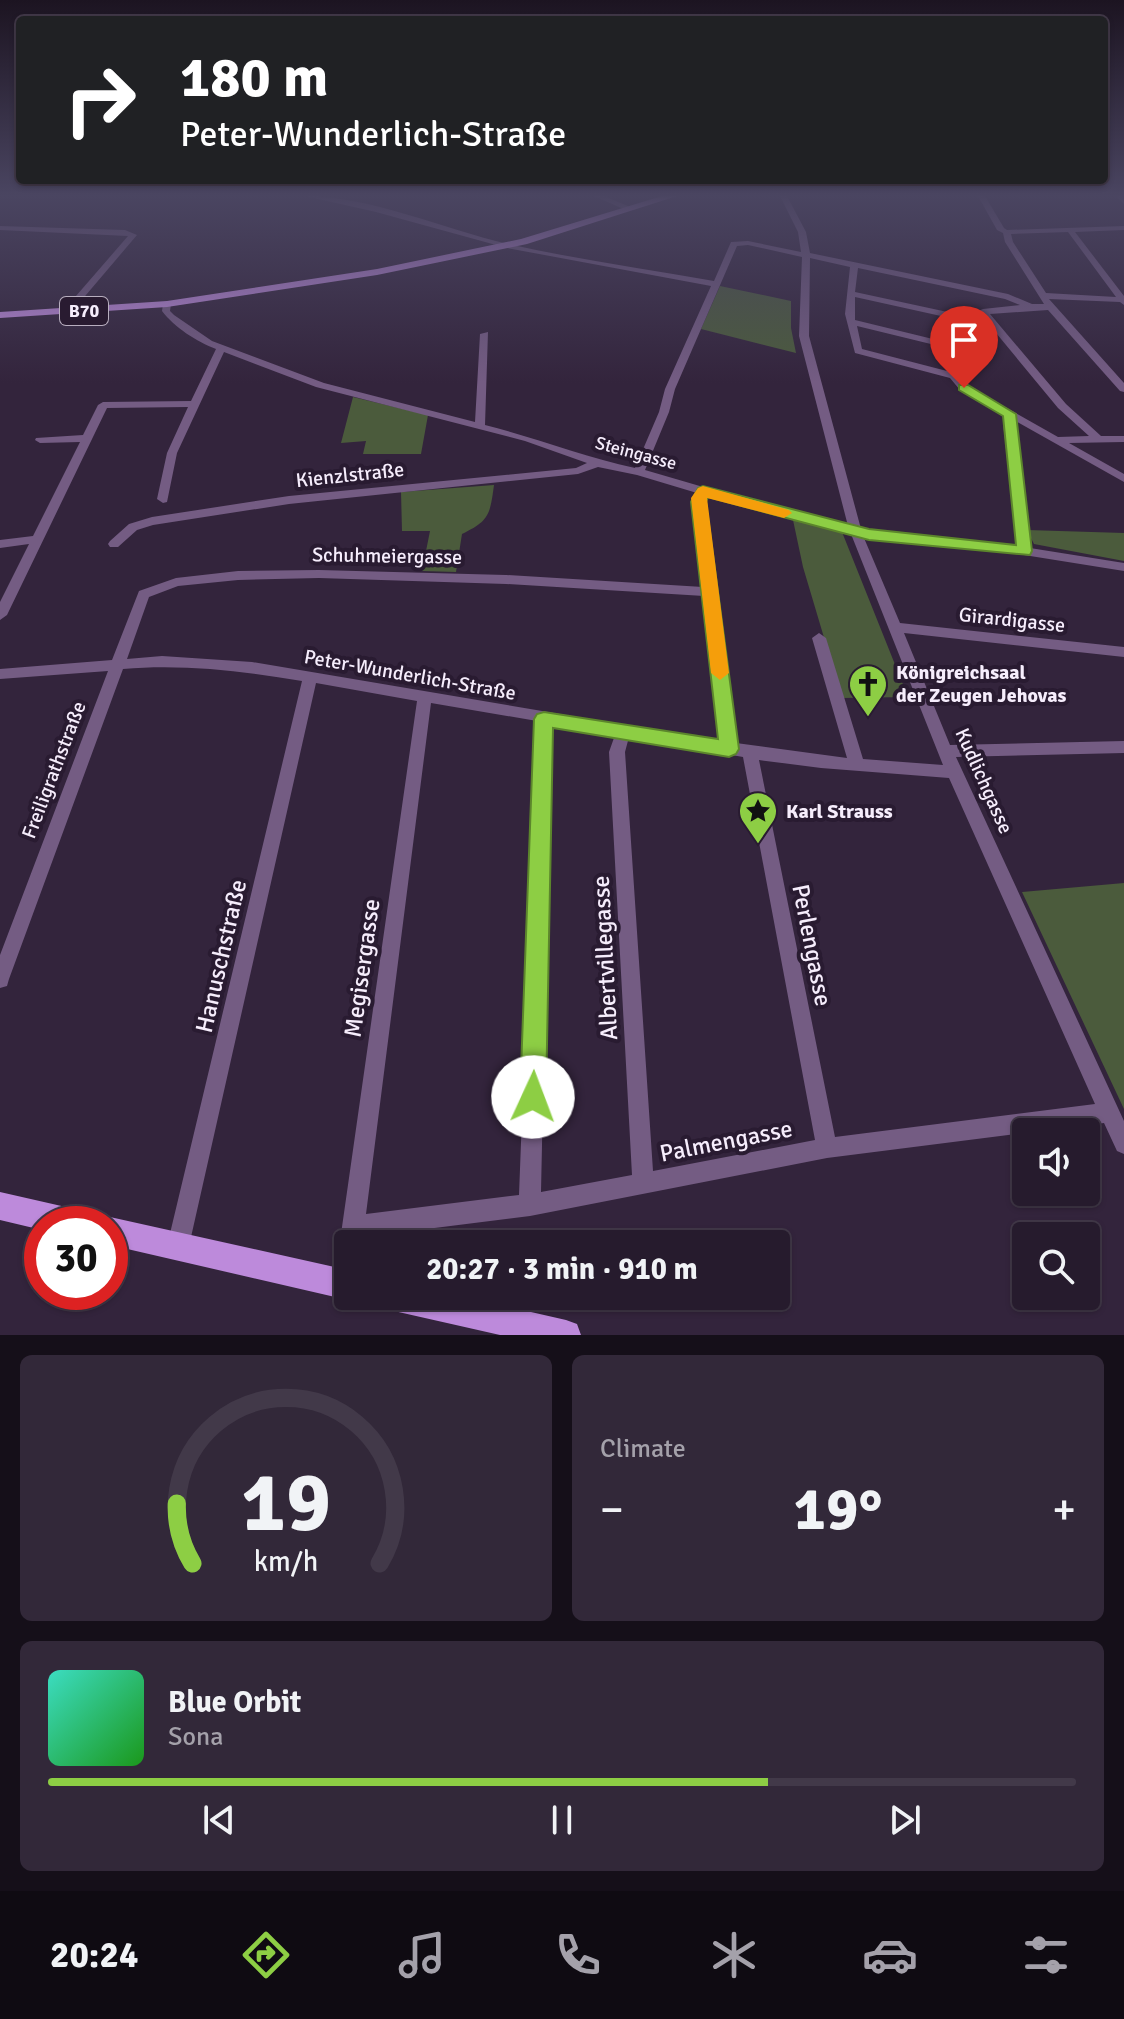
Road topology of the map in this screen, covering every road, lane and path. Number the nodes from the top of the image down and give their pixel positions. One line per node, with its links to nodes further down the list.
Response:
1 (113, 258): 18 (street)
2 (437, 258): 13 (main road, B70)
3 (575, 258): 10 (street)
4 (728, 258): 10 (street)
5 (808, 258): 42 (street, Kudlichgasse)
6 (823, 258): 9 (street)
7 (1020, 258): 12 (street)
8 (1091, 258): 14 (street)
9 (854, 265): 11 (street); 16 (street)
10 (717, 284): 38 (street)
11 (851, 294): 22 (street); 23 (street)
12 (1044, 296): 14 (street); 17 (street)
13 (169, 301): 15 (main road, B70); 19 (main road, B70); 26 (street, Steingasse)
14 (1123, 301)
15 (117, 303): 18 (main road, B70); 19 (main road)
16 (1031, 307): 17 (street); 21 (street)
17 (1050, 307): 28 (street)
18 (68, 310): 19 (main road, B70); 20 (main road, B70)
19 (103, 310)
20 (0, 312)
21 (983, 312): 22 (street); 33 (street)
22 (965, 319): 25 (street)
23 (850, 322): 25 (street); 27 (street)
24 (485, 334): 31 (street)
25 (943, 344): 27 (street)
26 (221, 349): 29 (street); 31 (street, Steingasse)
27 (953, 376): 30 (street)
28 (1124, 389)
29 (194, 404): 32 (street); 41 (street)
30 (1009, 414): 36 (street); 46 (street)
31 (480, 426): 37 (street, Steingasse)
32 (87, 438): 35 (street); 43 (street)
33 (1098, 439): 34 (street); 36 (street)
34 (1124, 439)
35 (40, 440)
36 (1055, 440): 39 (street)
37 (597, 463): 38 (street, Steingasse); 45 (street, Kienzlstraße)
38 (639, 472): 40 (street, Steingasse)
39 (1124, 479)
40 (703, 491): 42 (street, Steingasse); 48 (street)
41 (163, 499)
42 (856, 532): 46 (street, Steingasse); 50 (street, Kudlichgasse)
43 (37, 539): 44 (street); 49 (street)
44 (0, 544)
45 (114, 544)
46 (1024, 551): 47 (street, Steingasse)
47 (1124, 567)
48 (709, 592): 53 (street, Schuhmeiergasse); 60 (street)
49 (0, 615)
50 (895, 627): 52 (street, Girardigasse); 61 (street, Kudlichgasse)
51 (819, 638): 63 (street)
52 (1124, 652)
53 (117, 666): 54 (street, Peter-Wunderlich-Straße); 55 (street, Peter-Wunderlich-Straße); 65 (street, Freiligrathstraße)
54 (0, 674)
55 (310, 678): 56 (street, Peter-Wunderlich-Straße); 76 (street, Hanuschstraße)
56 (424, 699): 57 (street, Peter-Wunderlich-Straße); 73 (street, Megisergasse)
57 (544, 719): 58 (street, Peter-Wunderlich-Straße); 70 (street)
58 (623, 732): 60 (street, Peter-Wunderlich-Straße); 69 (street, Albertvillegasse)
59 (1124, 747): 61 (street)
60 (729, 749): 62 (street, Peter-Wunderlich-Straße)
61 (946, 751): 64 (street, Kudlichgasse)
62 (750, 752): 63 (street, Peter-Wunderlich-Straße); 68 (street, Perlengasse)
63 (857, 765): 64 (street, Peter-Wunderlich-Straße)
64 (954, 772): 66 (street, Kudlichgasse)
65 (0, 979)
66 (1109, 1112): 67 (street, Kudlichgasse); 68 (street, Palmengasse)
67 (1124, 1144)
68 (827, 1148): 69 (street, Palmengasse)
69 (643, 1183): 70 (street, Palmengasse)
70 (530, 1205): 74 (street, Palmengasse)
71 (0, 1206): 72 (main road)
72 (24, 1211)
73 (353, 1230)
74 (386, 1230)
75 (128, 1235): 76 (main road)
76 (178, 1246): 77 (main road)
77 (334, 1276)
78 (456, 1310): 79 (main road)
79 (566, 1335)

